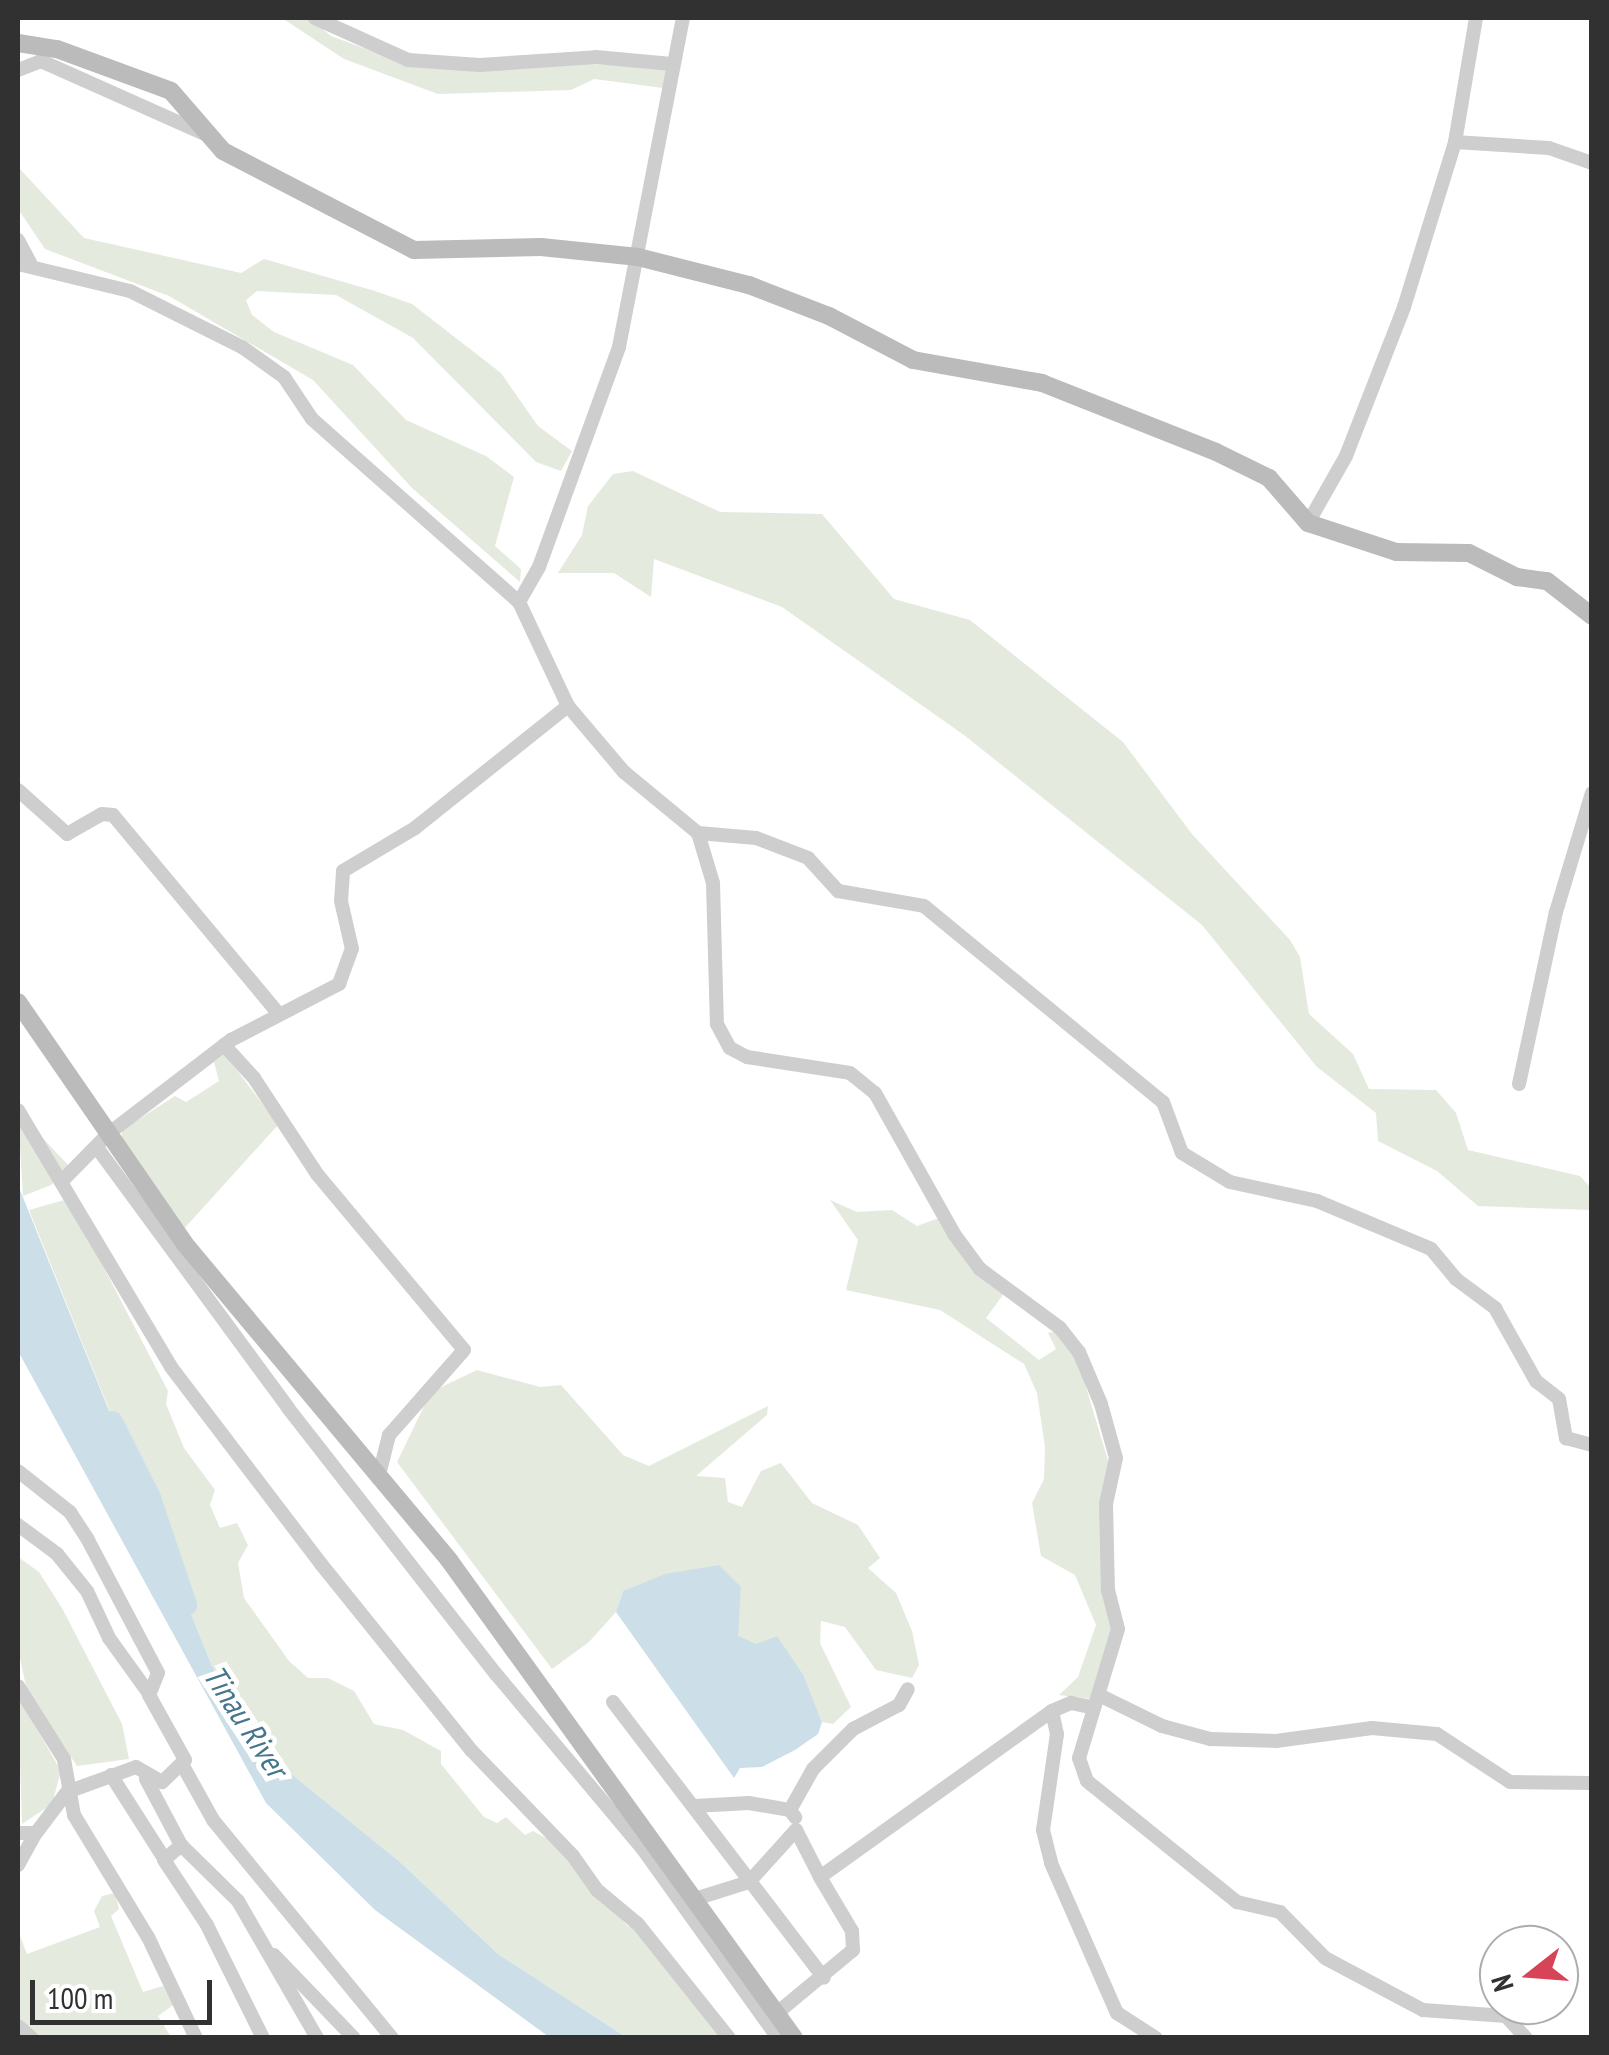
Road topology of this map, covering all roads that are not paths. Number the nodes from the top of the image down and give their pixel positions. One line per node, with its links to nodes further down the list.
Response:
1 (314, 18): 5 (street)
2 (683, 18): 5 (street)
3 (1476, 18): 8 (street)
4 (18, 43): 7 (street)
5 (672, 64): 11 (street)
6 (18, 70): 7 (street)
7 (210, 136): 11 (street)
8 (1455, 142): 9 (street); 13 (street)
9 (1592, 164)
10 (18, 240): 12 (street)
11 (638, 256): 13 (street); 14 (street)
12 (24, 264): 14 (street)
13 (1308, 524): 15 (street)
14 (519, 602): 16 (street)
15 (1592, 616)
16 (568, 706): 19 (street); 21 (street)
17 (18, 790): 21 (street)
18 (1592, 794): 23 (street)
19 (698, 833): 27 (street); 34 (street)
20 (18, 1002): 25 (street)
21 (279, 1014): 22 (street)
22 (224, 1046): 25 (street); 29 (street)
23 (1519, 1084)
24 (18, 1110): 26 (street)
25 (103, 1141): 26 (street); 29 (street); 64 (street)
26 (64, 1179): 63 (street)
27 (1592, 1445)
28 (18, 1470): 33 (street)
29 (378, 1478): 52 (street)
30 (18, 1525): 33 (street)
31 (18, 1686): 41 (street)
32 (908, 1689): 43 (street)
33 (148, 1692): 37 (street)
34 (1095, 1701): 36 (street); 40 (street); 67 (street)
35 (613, 1702): 42 (street)
36 (1052, 1711): 50 (street); 66 (street)
37 (182, 1766): 39 (street); 62 (street)
38 (111, 1775): 39 (street); 41 (street); 48 (street)
39 (146, 1777): 47 (street)
40 (1592, 1783)
41 (67, 1792): 46 (street); 58 (street)
42 (694, 1806): 43 (street); 51 (street)
43 (790, 1810): 44 (street)
44 (801, 1831): 50 (street); 51 (street)
45 (18, 1833): 46 (street)
46 (36, 1833): 49 (street)
47 (181, 1844): 48 (street); 53 (street)
48 (162, 1855): 59 (street)
49 (18, 1866)
50 (820, 1878): 54 (street)
51 (749, 1882): 52 (street); 54 (street)
52 (698, 1898): 55 (street)
53 (266, 1947): 60 (street); 61 (street)
54 (824, 1978): 55 (street)
55 (777, 2013): 65 (street)
56 (18, 2026): 57 (street)
57 (32, 2038)
58 (196, 2038)
59 (263, 2038)
60 (317, 2038)
61 (354, 2038)
62 (392, 2038)
63 (729, 2038)
64 (778, 2038)
65 (794, 2038)
66 (1156, 2038)
67 (1526, 2038)

